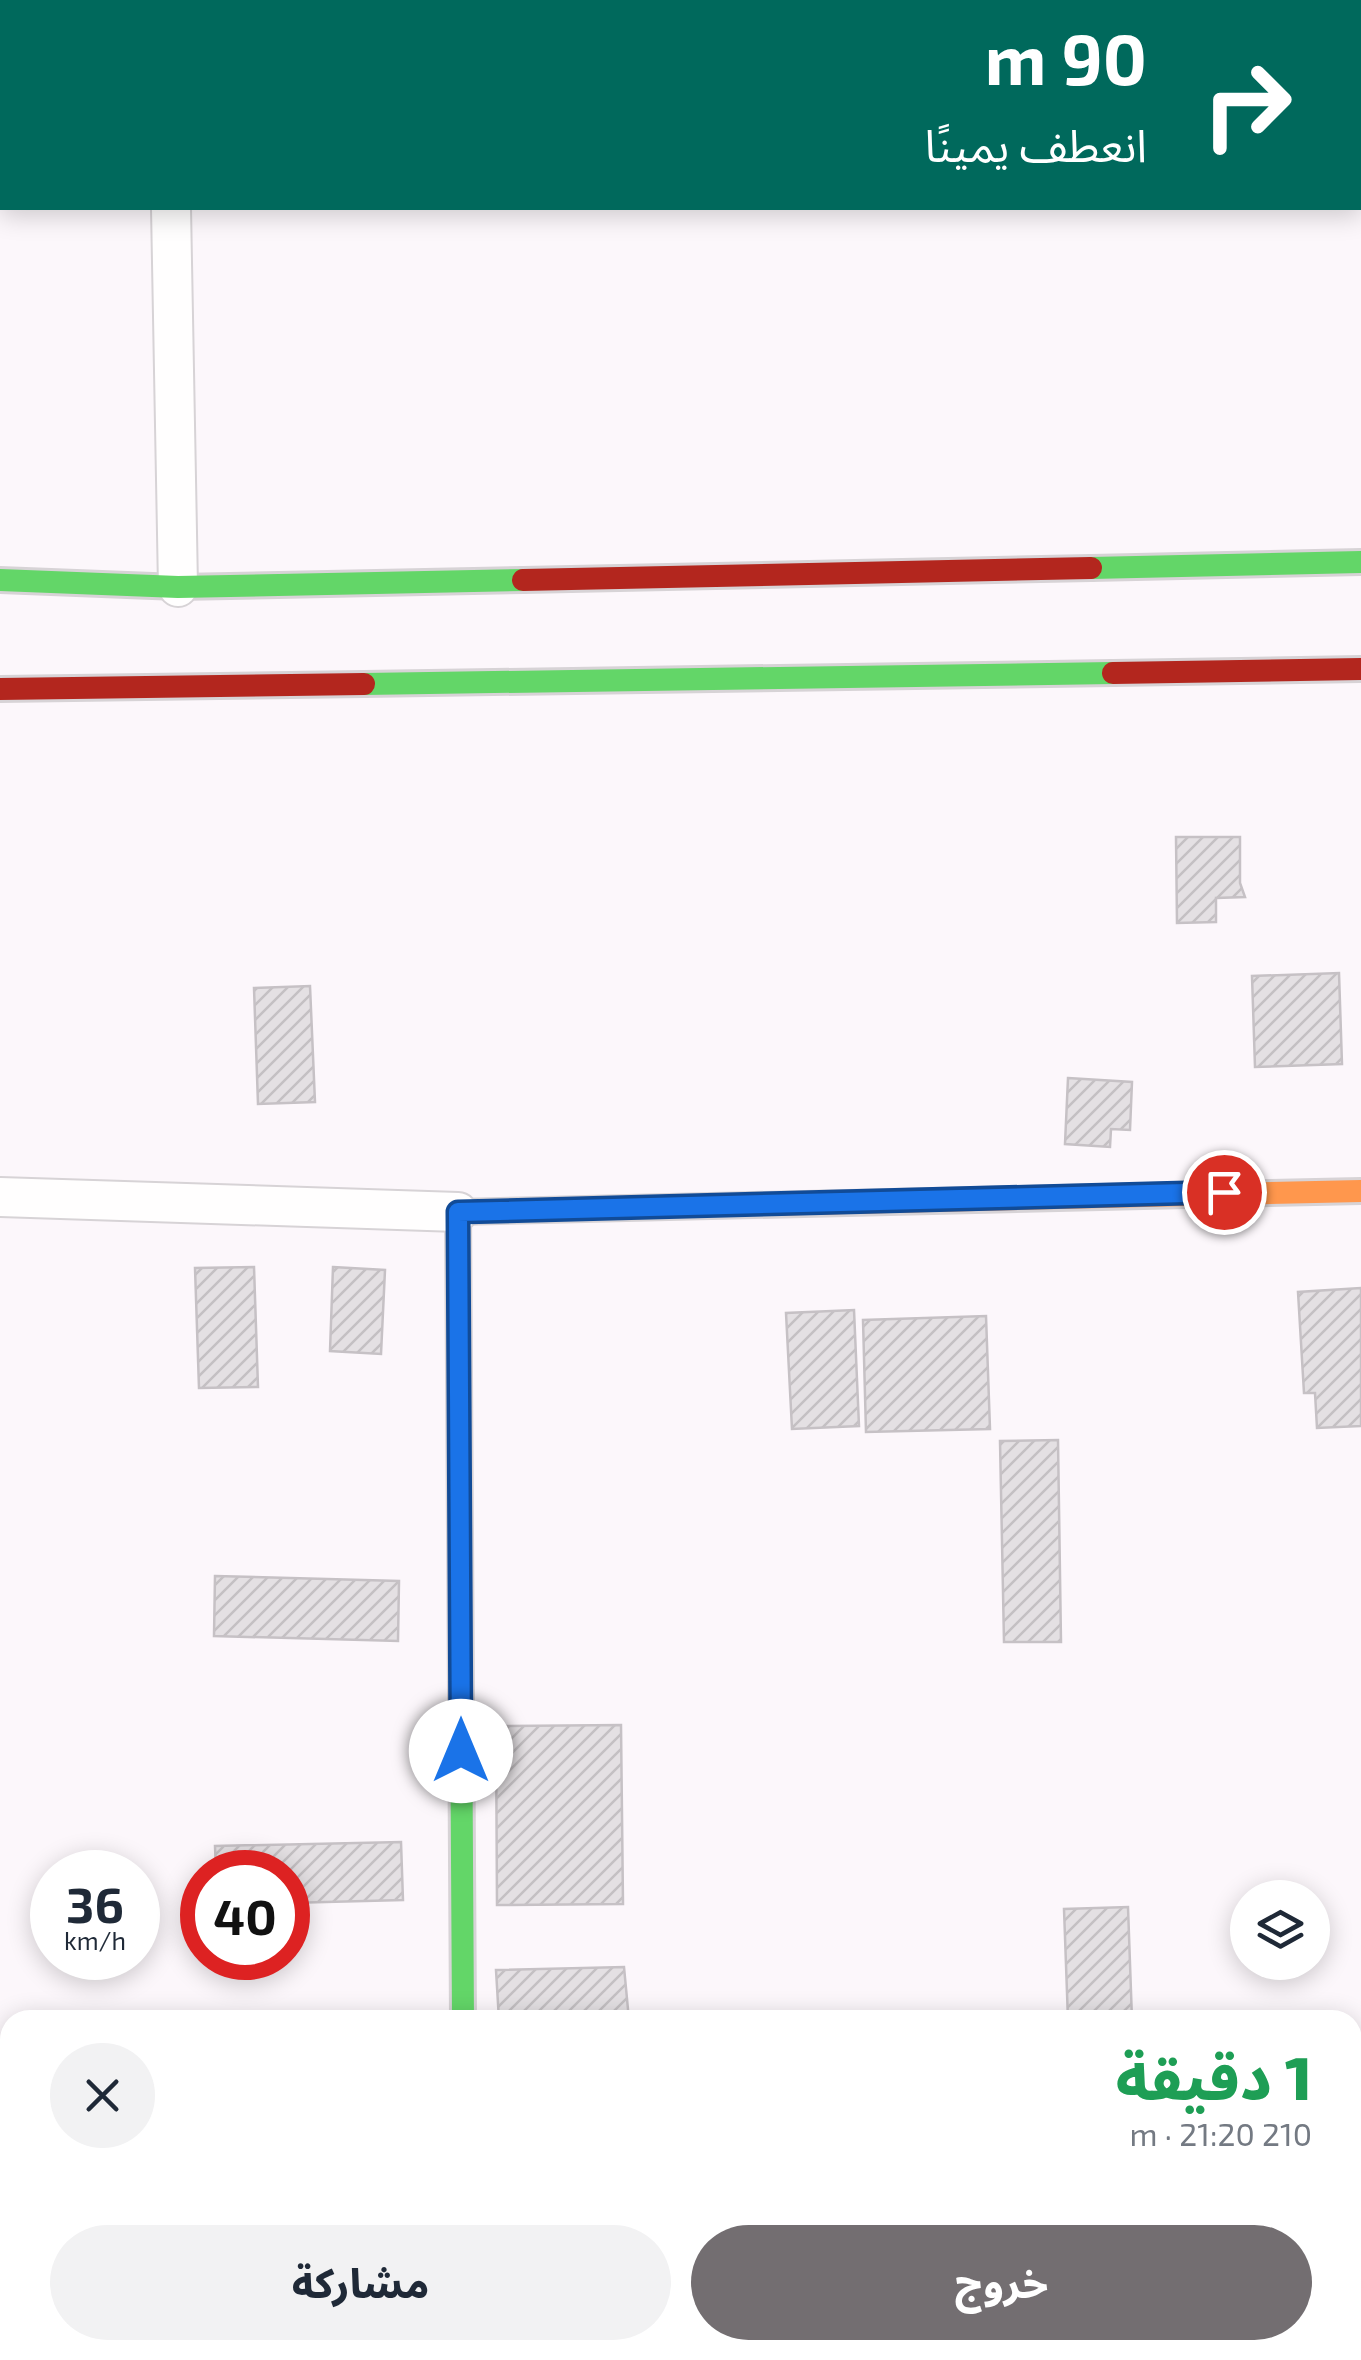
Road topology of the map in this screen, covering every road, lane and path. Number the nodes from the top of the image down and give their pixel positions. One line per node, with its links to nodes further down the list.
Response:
1 (171, 210): 4 (street)
2 (1361, 562): 4 (main road)
3 (0, 580): 4 (main road)
4 (178, 587)
5 (1361, 669): 6 (main road)
6 (0, 688)
7 (1361, 1191): 9 (main road)
8 (0, 1197): 9 (street)
9 (458, 1212): 10 (main road)
10 (463, 2010)

